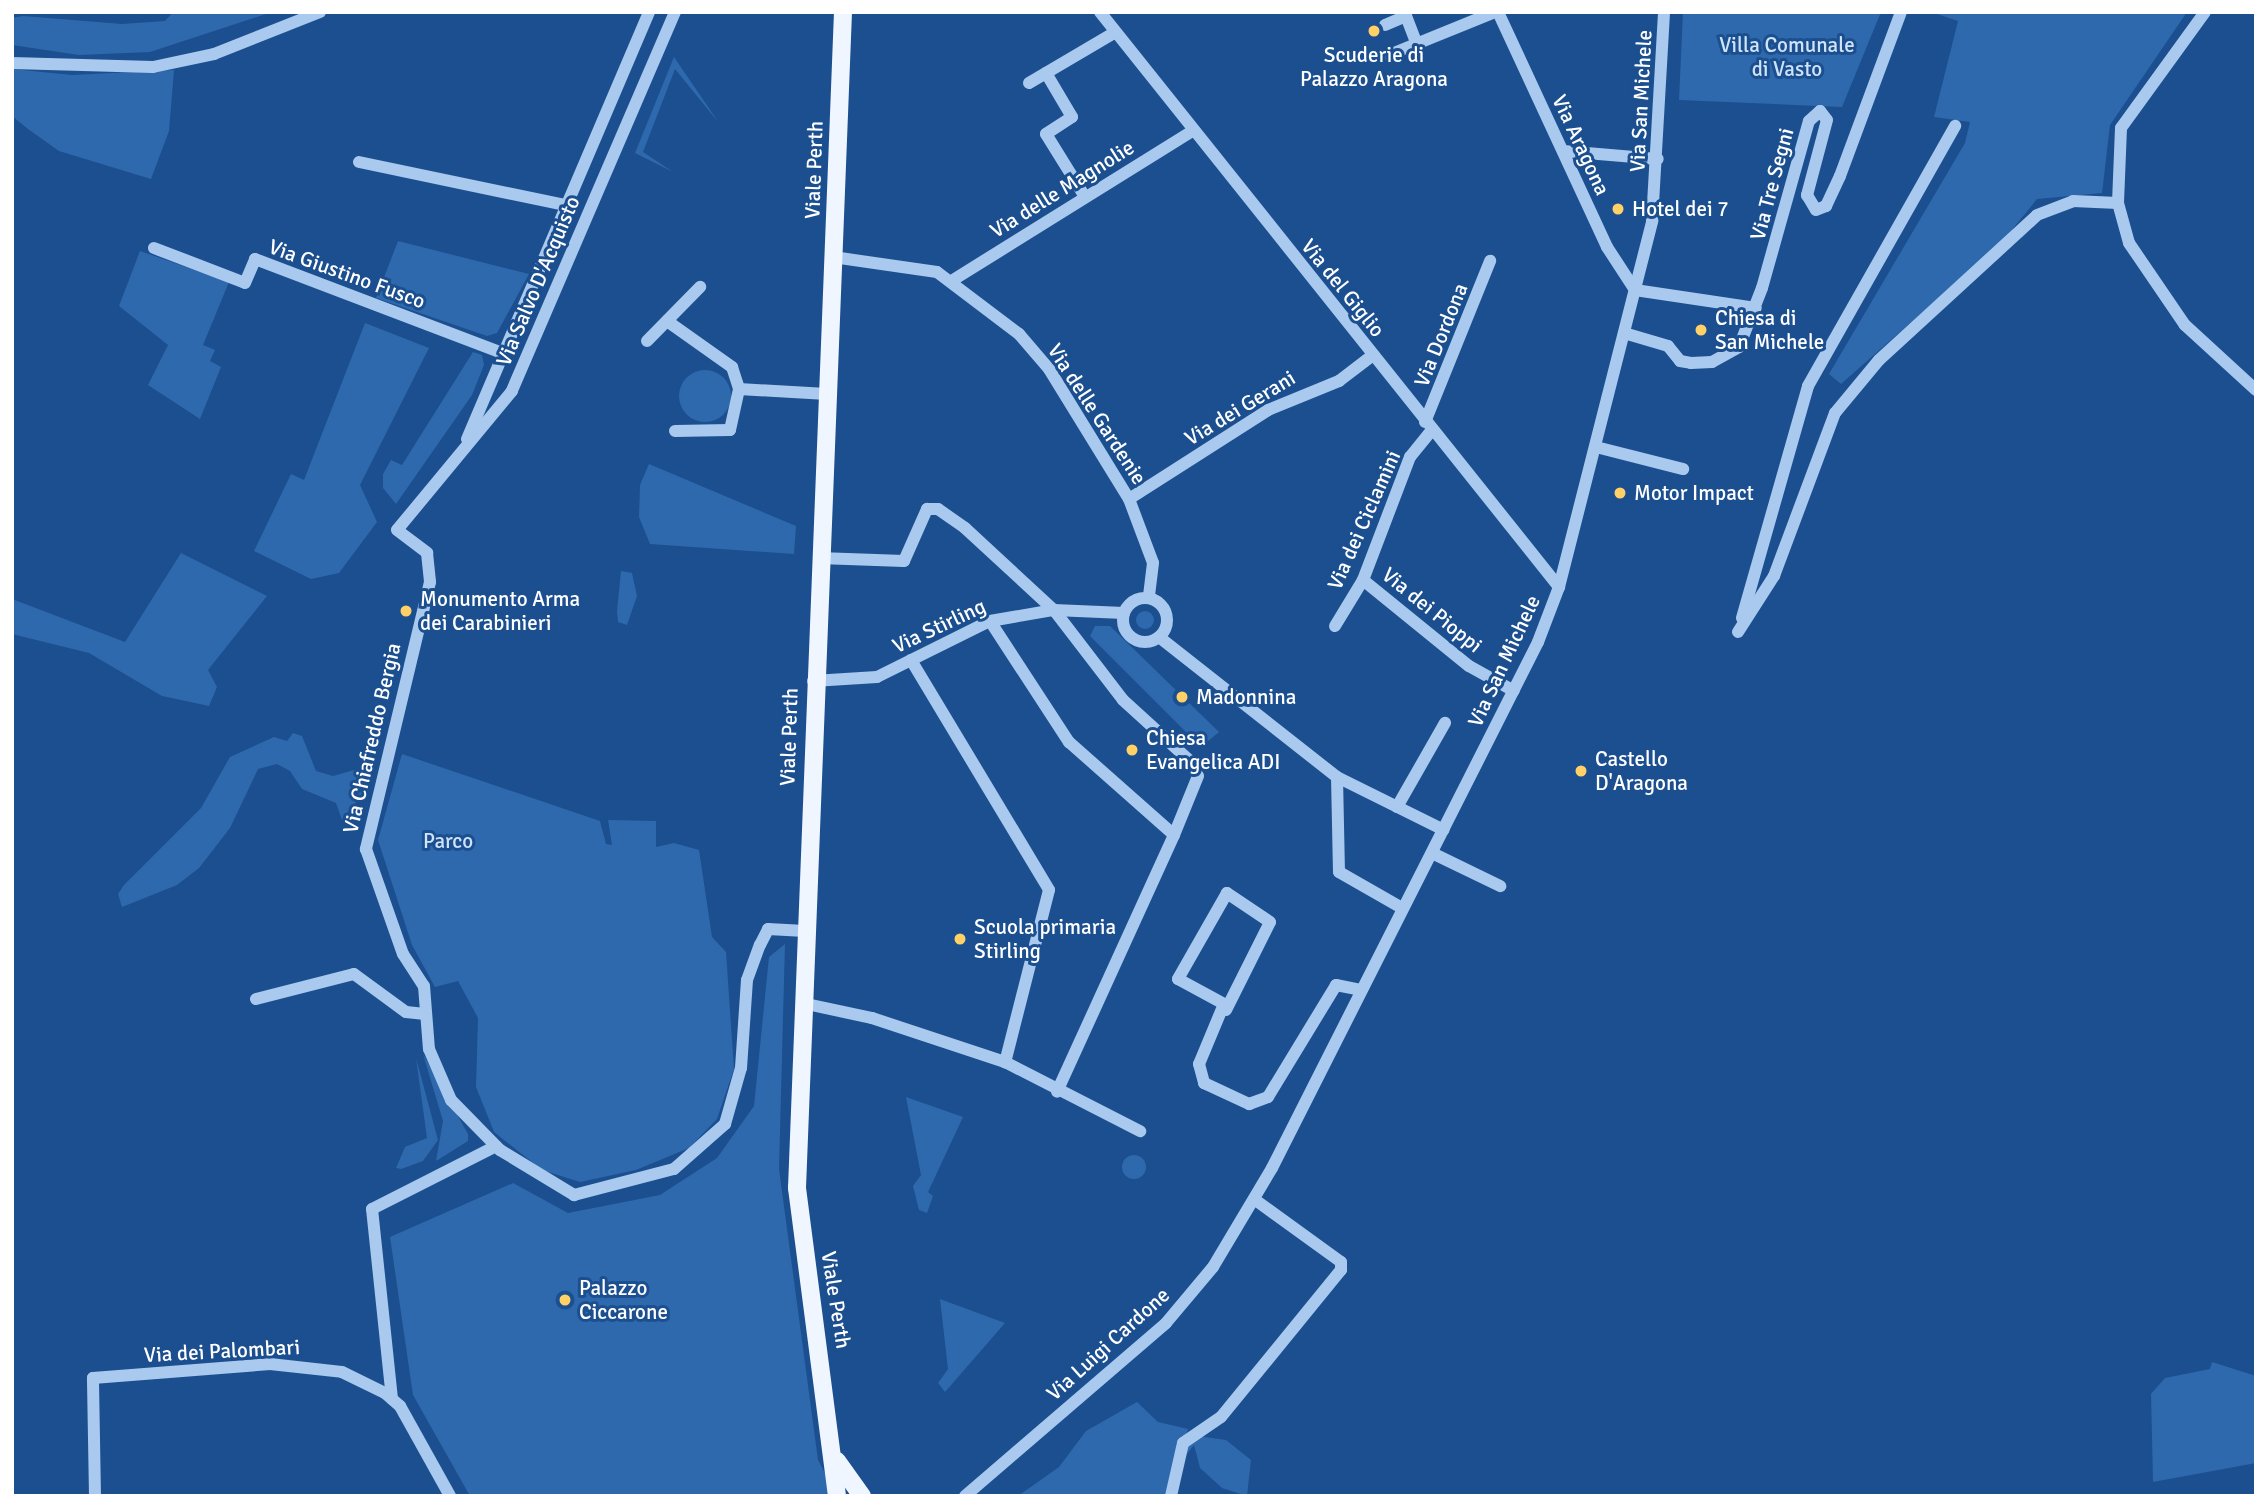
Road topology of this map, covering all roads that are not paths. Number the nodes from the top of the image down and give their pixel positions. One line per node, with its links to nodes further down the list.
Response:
1 (320, 12): 14 (street)
2 (649, 12): 19 (street, Via Salvo D'Acquisto)
3 (675, 12): 20 (street, Via Salvo D'Acquisto)
4 (843, 12): 28 (main road, Viale Perth)
5 (1100, 12): 11 (street, Via del Giglio)
6 (1496, 12): 12 (street); 21 (street, Via Aragona)
7 (1664, 12): 22 (street, Via San Michele)
8 (1901, 12): 33 (street, Via Tre Segni)
9 (2205, 12): 25 (street)
10 (1385, 24): 12 (street)
11 (1114, 33): 15 (street); 18 (street, Via del Giglio)
12 (1417, 44): 13 (street)
13 (1390, 55)
14 (12, 64)
15 (1046, 73): 16 (street); 24 (street)
16 (1029, 83)
17 (1955, 126): 25 (street)
18 (1192, 131): 24 (street, Via delle Magnolie); 38 (street, Via del Giglio)
19 (596, 134): 20 (street); 26 (street, Via Salvo D'Acquisto)
20 (617, 143): 43 (street, Via Salvo D'Acquisto)
21 (1563, 151): 22 (street); 32 (street, Via Aragona)
22 (1658, 159): 32 (street, Via San Michele)
23 (359, 162): 26 (street)
24 (1085, 197): 30 (street, Via delle Magnolie)
25 (2118, 203): 41 (street)
26 (565, 205): 37 (street, Via Salvo D'Acquisto)
27 (154, 248): 37 (street, Via Giustino Fusco)
28 (833, 257): 30 (street, Via delle Gardenie); 42 (main road, Viale Perth)
29 (1490, 261): 44 (street, Via Dordona)
30 (953, 280): 49 (street, Via delle Gardenie)
31 (700, 287): 34 (street)
32 (1635, 290): 33 (street); 35 (street, Via San Michele)
33 (1756, 308): 35 (street)
34 (667, 321): 36 (street); 39 (street)
35 (1624, 332): 46 (street, Via San Michele)
36 (647, 341)
37 (500, 352): 40 (street, Via Salvo D'Acquisto)
38 (1373, 355): 44 (street, Via del Giglio); 49 (street, Via dei Gerani)
39 (739, 389): 42 (street); 45 (street)
40 (488, 390): 43 (street, Via Salvo D'Acquisto); 47 (street)
41 (2256, 390)
42 (827, 394): 50 (main road, Viale Perth)
43 (506, 397): 47 (street)
44 (1428, 427): 51 (street, Via dei Ciclamini); 52 (street, Via del Giglio)
45 (676, 431)
46 (1596, 447): 48 (street); 52 (street, Via San Michele)
47 (462, 454): 75 (street, Via Chiafreddo Bergia)
48 (1683, 469)
49 (1129, 499): 53 (street, Via delle Gardenie)
50 (819, 558): 54 (street); 60 (main road, Viale Perth)
51 (1363, 580): 57 (street, Via dei Ciclamini); 61 (street, Via dei Pioppi)
52 (1559, 587): 61 (street, Via San Michele)
53 (1149, 598): 55 (street); 58 (street)
54 (1054, 610): 55 (street, Via Stirling); 56 (street, Via Stirling); 66 (street)
55 (1124, 613): 58 (street)
56 (990, 621): 59 (street, Via Stirling); 66 (street)
57 (1335, 626)
58 (1159, 638): 63 (street)
59 (911, 660): 60 (street, Via Stirling); 76 (street)
60 (813, 681): 70 (main road, Viale Perth)
61 (1514, 691): 65 (street, Via San Michele)
62 (1446, 723): 64 (street)
63 (1337, 777): 64 (street); 69 (street)
64 (1397, 807): 65 (street)
65 (1444, 830): 67 (street, Via San Michele)
66 (1174, 835): 77 (street)
67 (1432, 853): 68 (street); 69 (street, Via San Michele)
68 (1500, 886)
69 (1402, 908): 71 (street, Via San Michele)
70 (805, 931): 73 (main road, Viale Perth); 79 (street, Via Chiafreddo Bergia)
71 (1361, 990): 74 (street); 80 (street, Via San Michele)
72 (256, 999): 75 (street)
73 (802, 1003): 76 (street); 82 (main road, Viale Perth)
74 (1226, 1010): 74 (street)
75 (425, 1014): 79 (street, Via Chiafreddo Bergia)
76 (1004, 1062): 77 (street)
77 (1057, 1091): 78 (street)
78 (1140, 1131)
79 (496, 1146): 81 (street)
80 (1254, 1199): 87 (street, Via Luigi Cardone); 88 (street)
81 (392, 1399): 84 (street, Via dei Palombari); 85 (street, Via dei Palombari)
82 (837, 1461): 83 (main road, Viale Perth); 86 (main road, Viale Perth)
83 (838, 1494)
84 (95, 1496)
85 (450, 1496)
86 (862, 1496)
87 (965, 1496)
88 (1171, 1496)

